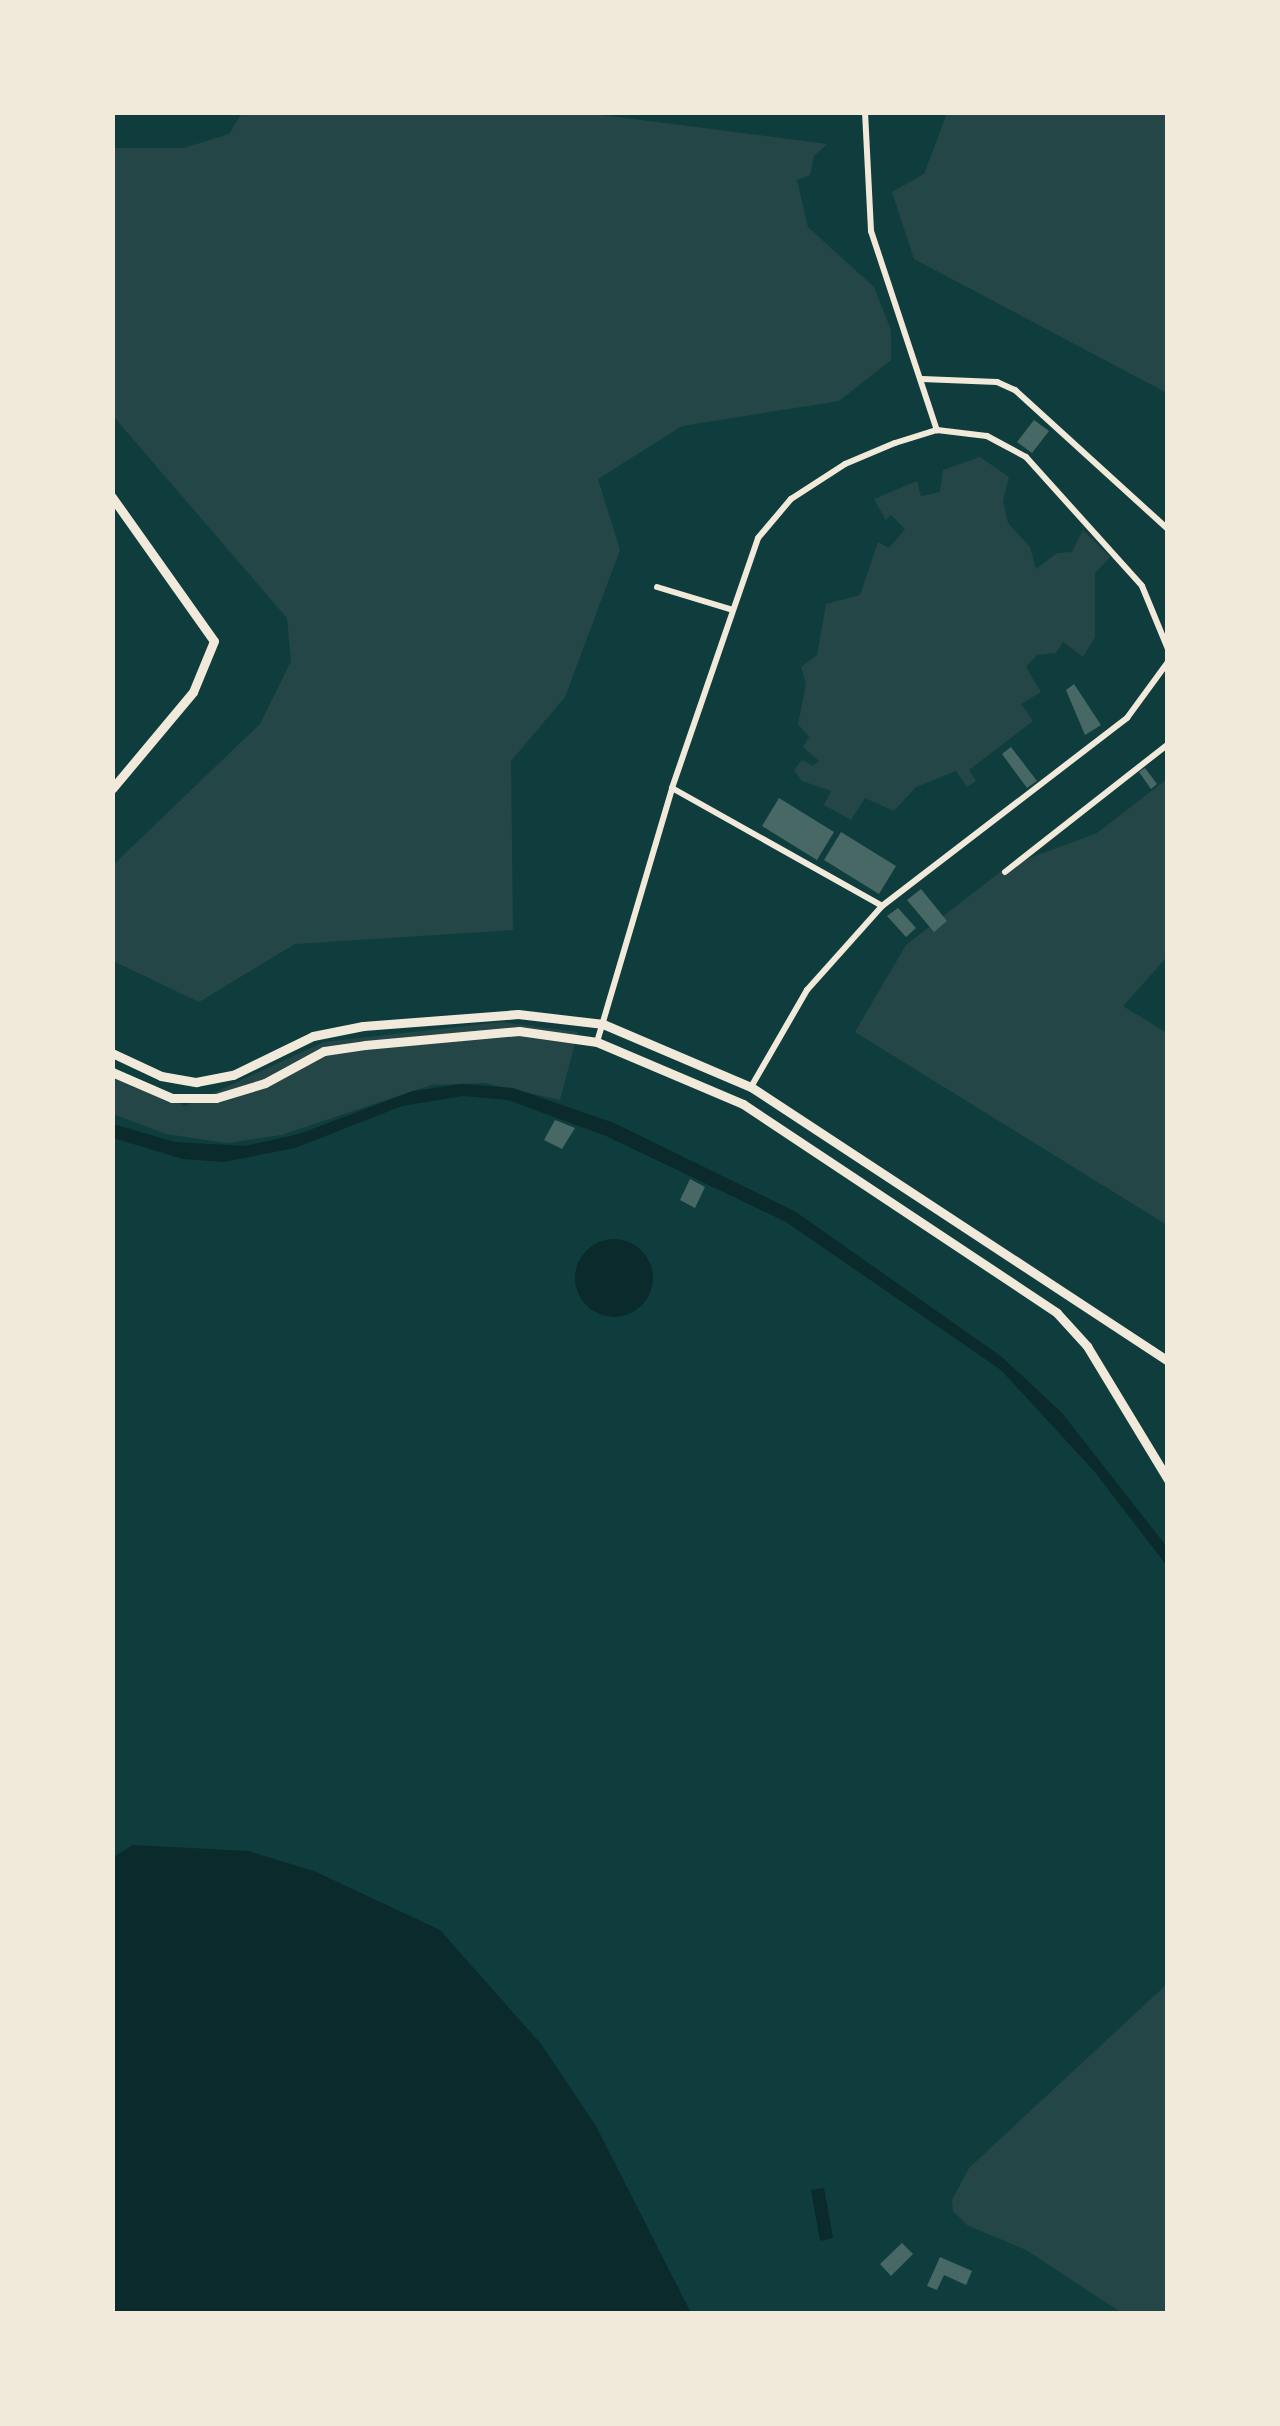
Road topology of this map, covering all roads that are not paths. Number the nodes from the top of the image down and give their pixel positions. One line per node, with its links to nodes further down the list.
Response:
1 (865, 112): 2 (street)
2 (922, 379): 3 (street); 5 (street)
3 (937, 430): 7 (street); 8 (street)
4 (112, 496): 12 (main road)
5 (1168, 529)
6 (657, 587): 7 (street)
7 (733, 610): 11 (street)
8 (1168, 650)
9 (1168, 662): 14 (street)
10 (1168, 744): 13 (street)
11 (672, 788): 14 (street); 16 (street)
12 (112, 789)
13 (1005, 872)
14 (882, 906): 22 (street)
15 (384, 1024): 16 (main road); 17 (main road); 21 (main road)
16 (603, 1024): 18 (street); 22 (main road)
17 (385, 1042): 18 (main road); 23 (main road)
18 (597, 1042): 25 (main road)
19 (112, 1053): 21 (main road)
20 (112, 1072): 23 (main road)
21 (196, 1082): 23 (main road)
22 (751, 1087): 24 (main road)
23 (195, 1099)
24 (939, 1211): 25 (main road); 26 (main road)
25 (928, 1228): 27 (main road)
26 (1168, 1361)
27 (1168, 1480)

